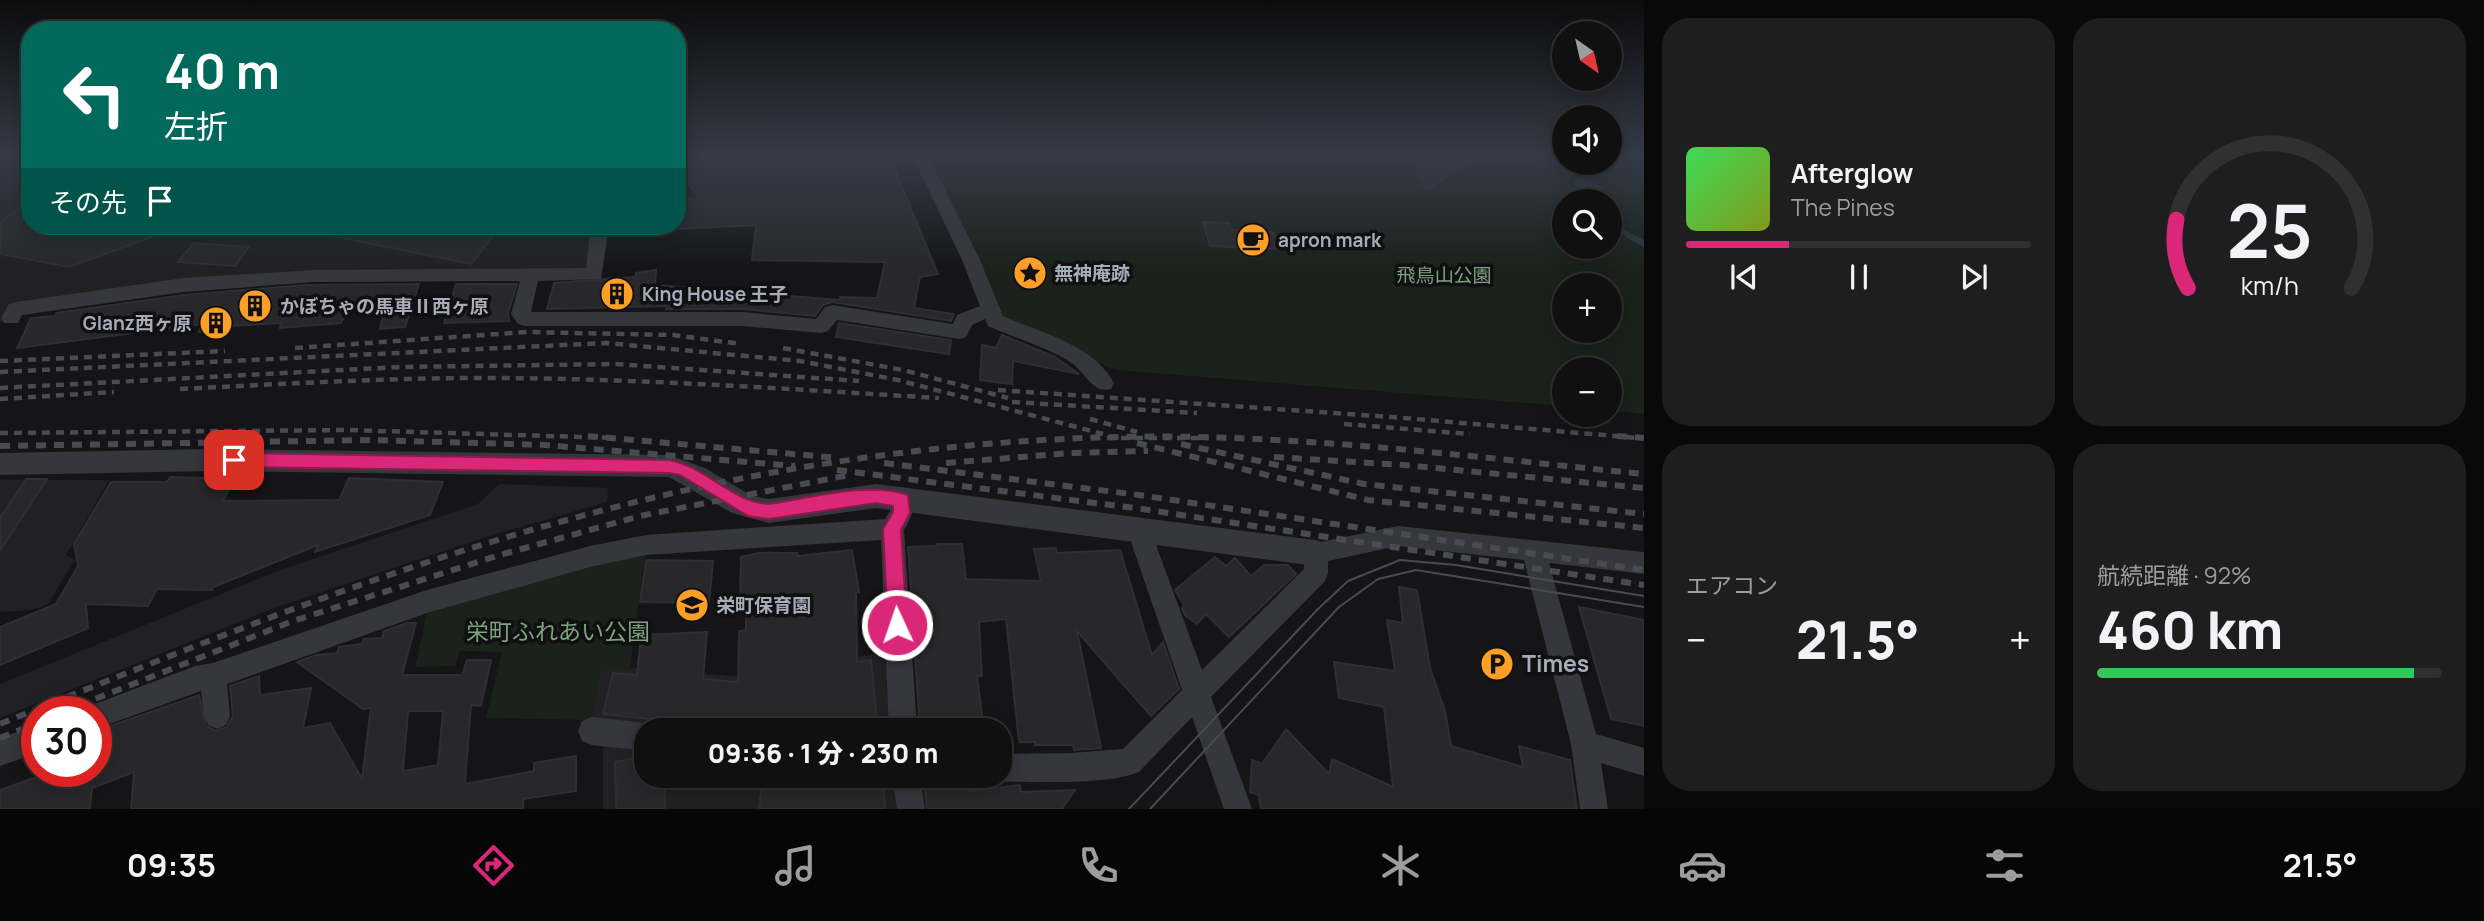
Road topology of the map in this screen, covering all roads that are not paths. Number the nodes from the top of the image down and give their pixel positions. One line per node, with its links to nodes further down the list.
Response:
1 (938, 193): 4 (street)
2 (599, 235): 3 (street)
3 (531, 273): 4 (street); 5 (street)
4 (990, 309): 6 (street)
5 (12, 318)
6 (1104, 383)
7 (0, 464): 8 (street)
8 (902, 500): 9 (street); 10 (street)
9 (892, 529): 14 (street); 18 (street)
10 (1142, 530): 11 (street); 15 (street)
11 (1316, 553): 12 (street); 15 (street)
12 (1534, 553): 13 (street); 22 (street)
13 (1644, 564)
14 (214, 676): 16 (street); 17 (street)
15 (1199, 694): 25 (street); 28 (street)
16 (112, 710)
17 (217, 716)
18 (902, 718)
19 (592, 731): 20 (street)
20 (634, 736)
21 (21, 744): 23 (street)
22 (1584, 744): 24 (street); 29 (street)
23 (0, 752)
24 (1644, 762)
25 (1012, 767)
26 (908, 788): 27 (street)
27 (911, 809)
28 (1238, 809)
29 (1594, 809)

